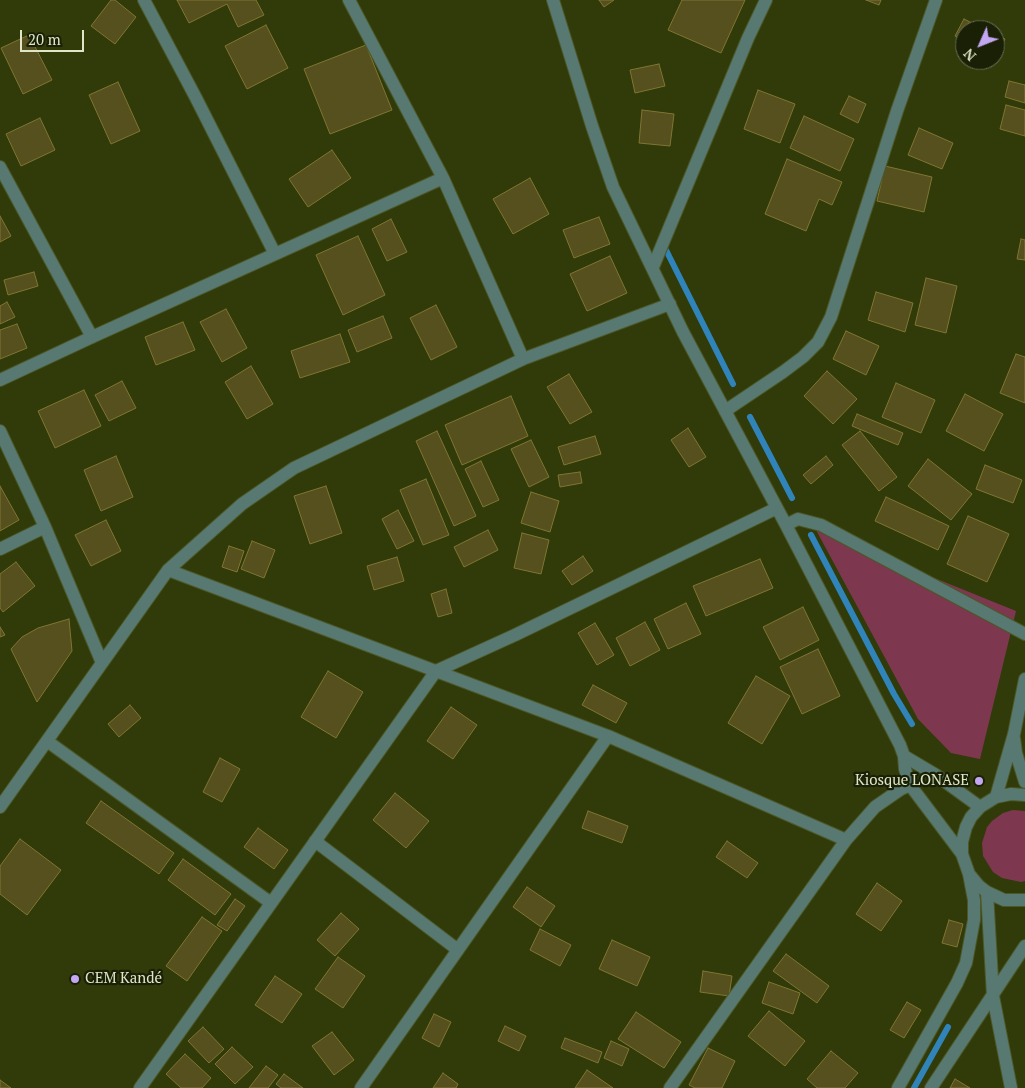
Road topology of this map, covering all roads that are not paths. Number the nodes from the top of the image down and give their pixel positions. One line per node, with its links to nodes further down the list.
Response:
1 (144, 0): 8 (street)
2 (348, 0): 7 (street)
3 (553, 0): 9 (street)
4 (766, 0): 9 (street)
5 (936, 0): 14 (street)
6 (0, 166): 11 (street)
7 (443, 178): 8 (street); 12 (street)
8 (275, 254): 11 (street)
9 (653, 267): 10 (street)
10 (670, 304): 12 (street); 14 (street)
11 (92, 337): 13 (street)
12 (523, 360): 20 (street)
13 (0, 380)
14 (725, 411): 16 (street)
15 (0, 431): 18 (street)
16 (776, 508): 17 (street); 23 (street)
17 (786, 525): 21 (street); 28 (street)
18 (44, 527): 19 (street); 22 (street)
19 (0, 549)
20 (168, 570): 22 (street); 23 (street)
21 (1025, 634)
22 (102, 663): 27 (street)
23 (436, 671): 26 (street); 36 (street)
24 (1025, 679): 25 (street)
25 (1014, 734): 29 (street); 32 (street)
26 (608, 736): 35 (street); 43 (street)
27 (47, 741): 33 (street); 41 (street)
28 (904, 756): 30 (street); 34 (street)
29 (1025, 782)
30 (910, 785): 35 (street); 37 (street)
31 (1025, 795): 32 (street)
32 (996, 797): 34 (street)
33 (0, 807)
34 (980, 807): 37 (street)
35 (846, 840): 47 (street)
36 (315, 841): 41 (street); 43 (street)
37 (962, 854): 38 (street)
38 (969, 874): 39 (street); 48 (street)
39 (986, 892): 40 (street); 44 (street)
40 (1025, 900)
41 (271, 903): 45 (street)
42 (1025, 946): 44 (street)
43 (458, 950): 46 (street)
44 (993, 996): 49 (street); 50 (street)
45 (140, 1088)
46 (361, 1088)
47 (670, 1088)
48 (898, 1088)
49 (931, 1088)
50 (1011, 1088)

